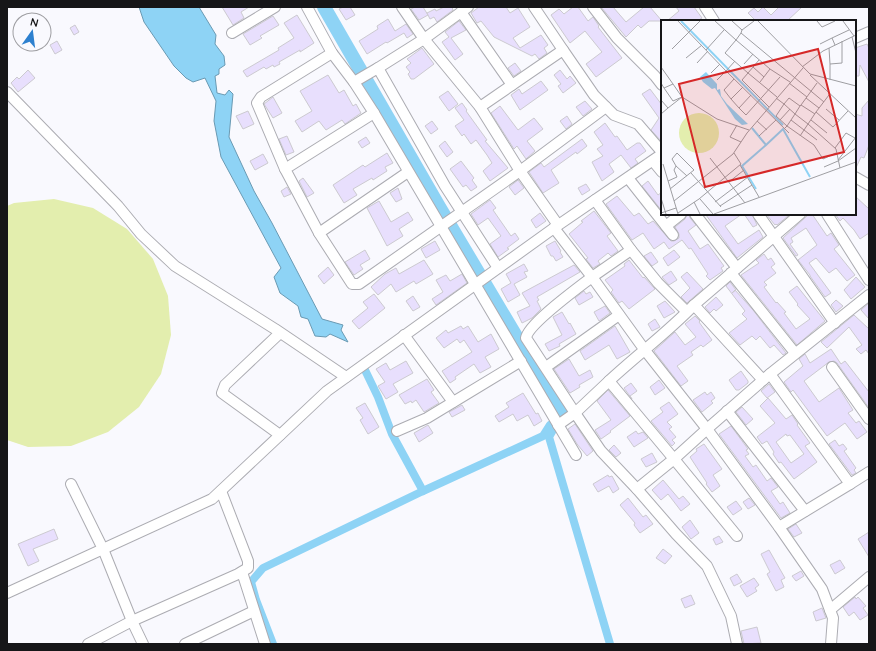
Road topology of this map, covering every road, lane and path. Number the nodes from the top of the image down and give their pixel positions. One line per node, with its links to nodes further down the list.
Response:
1 (275, 7): 10 (street)
2 (307, 7): 14 (street)
3 (402, 7): 12 (street)
4 (534, 7): 13 (street)
5 (593, 7): 17 (street)
6 (705, 7): 8 (street)
7 (464, 9): 12 (street); 18 (street)
8 (713, 20)
9 (869, 32): 11 (street)
10 (232, 33)
11 (856, 38)
12 (424, 39): 15 (street); 21 (street)
13 (563, 50): 18 (street); 20 (street)
14 (332, 53): 16 (street); 26 (street)
15 (378, 68): 16 (street); 34 (street)
16 (354, 82): 22 (street)
17 (661, 84)
18 (512, 85): 21 (street)
19 (7, 92): 57 (street)
20 (606, 106): 23 (street); 27 (street)
21 (480, 107): 27 (street)
22 (374, 113): 26 (street); 29 (street)
23 (661, 152)
24 (661, 154): 25 (street)
25 (653, 161): 28 (street); 30 (street)
26 (285, 169): 43 (street)
27 (520, 171): 34 (street); 41 (street)
28 (661, 171)
29 (408, 172): 40 (street); 43 (street)
30 (628, 178): 33 (street); 42 (street)
31 (856, 178): 32 (street)
32 (869, 184)
33 (596, 200): 41 (street); 46 (street)
34 (462, 212): 40 (street); 47 (street)
35 (679, 215): 42 (street)
36 (696, 215): 48 (street)
37 (759, 215): 45 (street)
38 (799, 215): 45 (street)
39 (827, 215): 50 (street)
40 (440, 226): 43 (street); 51 (street)
41 (556, 226): 47 (street); 49 (street)
42 (666, 226): 44 (street)
43 (318, 233)
44 (673, 235)
45 (774, 236): 48 (street); 56 (street)
46 (631, 250): 49 (street); 54 (street)
47 (498, 268): 51 (street)
48 (734, 271): 53 (street); 60 (street)
49 (592, 277): 55 (street); 62 (street)
50 (869, 280)
51 (475, 284): 58 (street); 61 (street)
52 (869, 295): 56 (street)
53 (694, 305): 54 (street); 64 (street)
54 (687, 312): 59 (street)
55 (619, 315): 59 (street); 62 (street)
56 (835, 322): 60 (street)
57 (280, 333): 65 (street); 74 (street)
58 (404, 335): 65 (street); 67 (street)
59 (644, 349): 66 (street); 72 (street)
60 (795, 353): 64 (street)
61 (521, 361): 67 (street); 71 (street)
62 (546, 367): 69 (street)
63 (832, 367): 70 (street)
64 (767, 377): 68 (street); 79 (street)
65 (346, 378): 74 (street)
66 (609, 381): 69 (street); 76 (street)
67 (453, 402): 73 (street)
68 (727, 411): 72 (street); 82 (street)
69 (575, 413): 71 (street); 80 (street)
70 (869, 419)
71 (558, 425): 75 (street)
72 (706, 429): 76 (street); 83 (street)
73 (397, 431)
74 (280, 435): 81 (street)
75 (576, 455)
76 (674, 459): 80 (street); 84 (street)
77 (869, 472): 79 (street)
78 (71, 484): 85 (street)
79 (850, 484): 82 (street)
80 (638, 489): 96 (street)
81 (220, 492): 85 (street); 86 (street)
82 (806, 511): 83 (street)
83 (779, 527): 89 (street)
84 (737, 536)
85 (103, 549): 88 (street); 91 (street)
86 (242, 572): 90 (street); 91 (street)
87 (869, 577): 89 (street)
88 (7, 593)
89 (830, 610): 97 (street)
90 (254, 611): 94 (street); 95 (street)
91 (132, 621): 92 (street); 93 (street)
92 (88, 644)
93 (143, 644)
94 (185, 644)
95 (265, 644)
96 (737, 644)
97 (831, 644)

